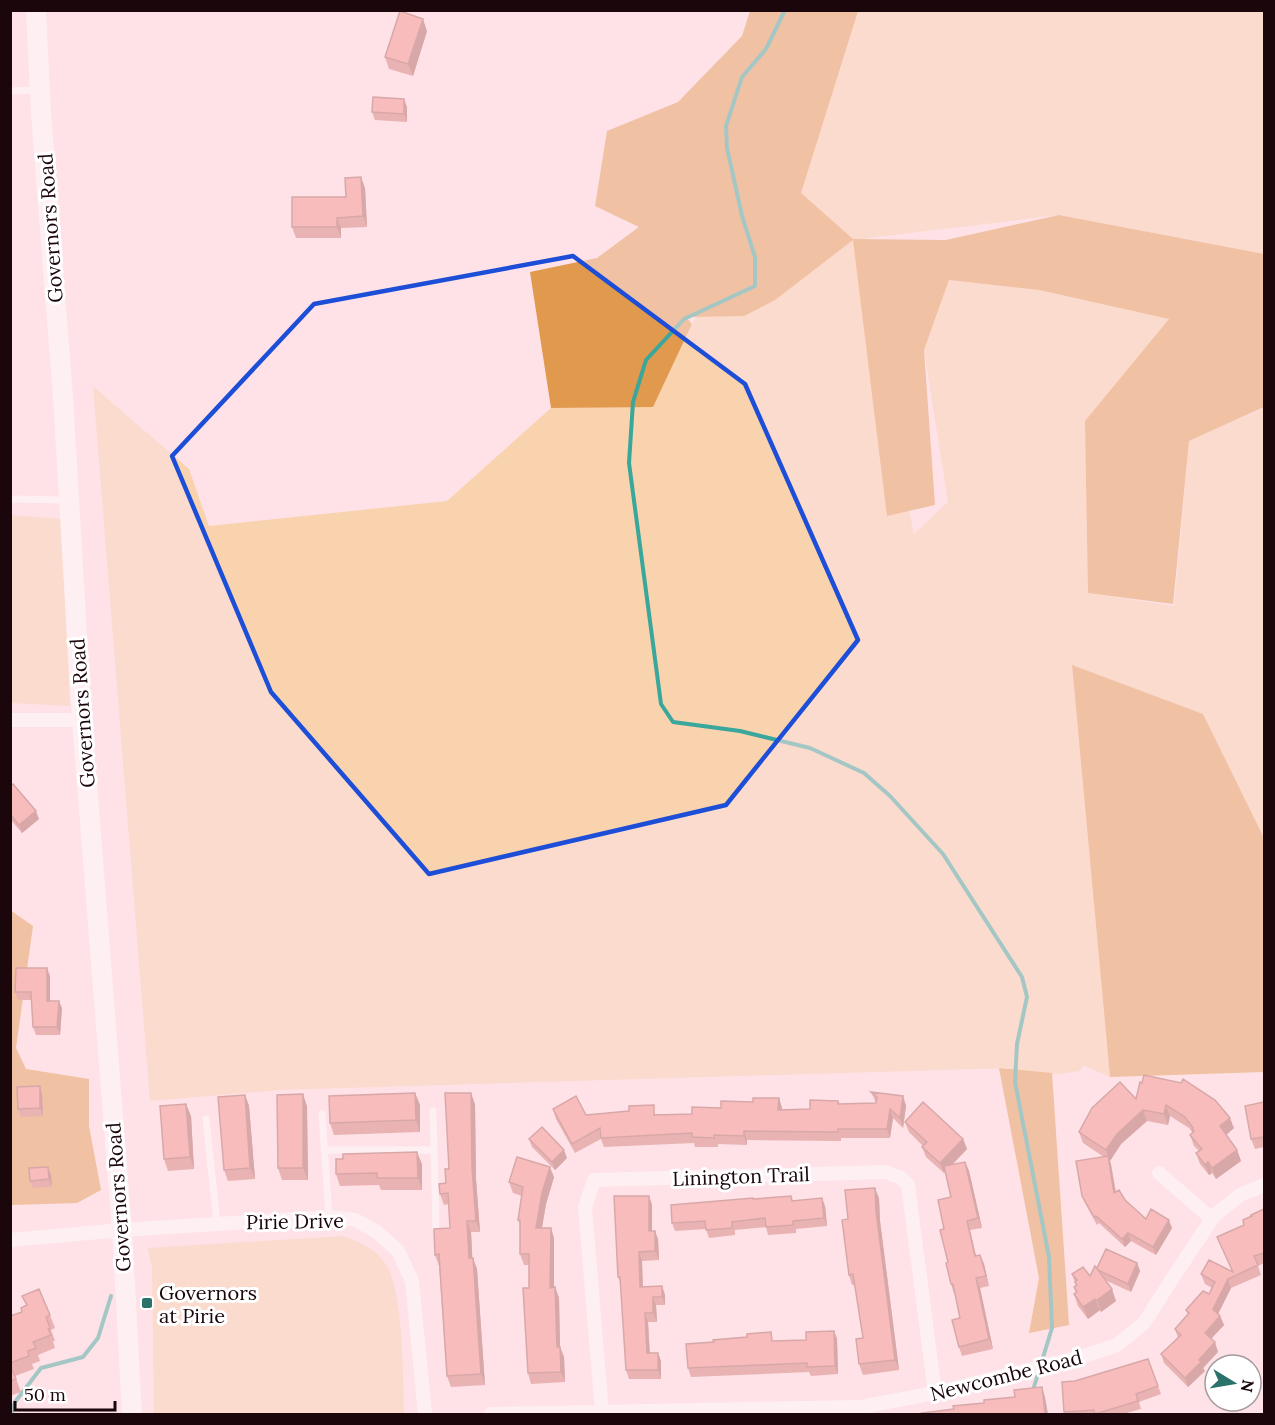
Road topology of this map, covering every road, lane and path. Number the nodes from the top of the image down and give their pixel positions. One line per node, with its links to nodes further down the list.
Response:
1 (36, 10): 2 (main road, Governors Road)
2 (40, 90): 3 (lane); 5 (main road, Governors Road)
3 (10, 91)
4 (10, 499): 5 (lane)
5 (70, 500): 7 (main road, Governors Road)
6 (10, 720): 7 (street)
7 (82, 720): 19 (main road, Governors Road)
8 (433, 1111): 12 (lane)
9 (322, 1114): 11 (lane)
10 (206, 1119): 17 (lane)
11 (324, 1150): 12 (lane); 15 (lane)
12 (434, 1150): 18 (lane)
13 (1159, 1173): 16 (street)
14 (1264, 1185): 16 (street, Newcombe Road)
15 (329, 1217): 17 (street, Pirie Drive); 24 (street, Pirie Drive)
16 (1212, 1219): 21 (street, Newcombe Road)
17 (217, 1224): 19 (street, Pirie Drive)
18 (436, 1229)
19 (122, 1230): 20 (street, Pirie Drive); 23 (main road, Governors Road)
20 (10, 1240)
21 (935, 1393): 22 (street, Newcombe Road); 22 (street, Linington Trail)
22 (602, 1413): 25 (street, Newcombe Road)
23 (132, 1414)
24 (425, 1414)
25 (491, 1414)

